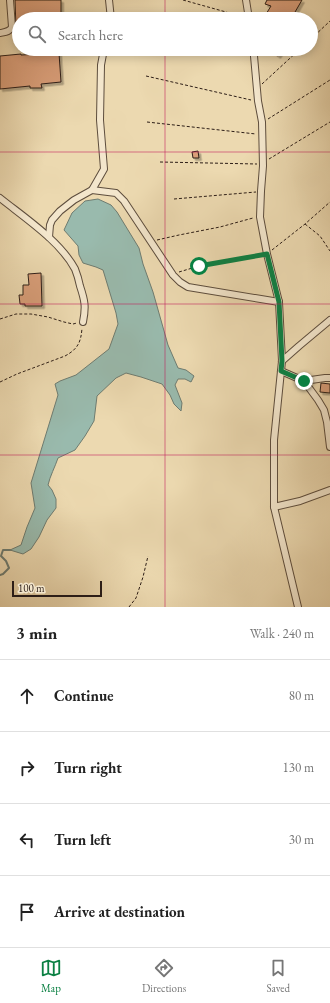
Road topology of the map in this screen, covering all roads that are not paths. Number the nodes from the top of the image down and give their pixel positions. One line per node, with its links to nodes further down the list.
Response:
1 (10, 0): 6 (street)
2 (109, 0): 4 (street)
3 (246, 0): 5 (street)
4 (110, 12)
5 (247, 12)
6 (0, 33)
7 (103, 56): 9 (street)
8 (254, 56): 12 (street)
9 (92, 190): 11 (street); 12 (street)
10 (0, 198): 11 (street)
11 (49, 237): 14 (street)
12 (279, 302): 15 (street)
13 (330, 320): 15 (street)
14 (83, 322)
15 (282, 361): 16 (street)
16 (281, 371): 18 (street); 21 (street)
17 (330, 378): 18 (street)
18 (304, 381): 19 (street)
19 (330, 447)
20 (330, 490): 21 (street)
21 (274, 507): 22 (street)
22 (298, 607)

